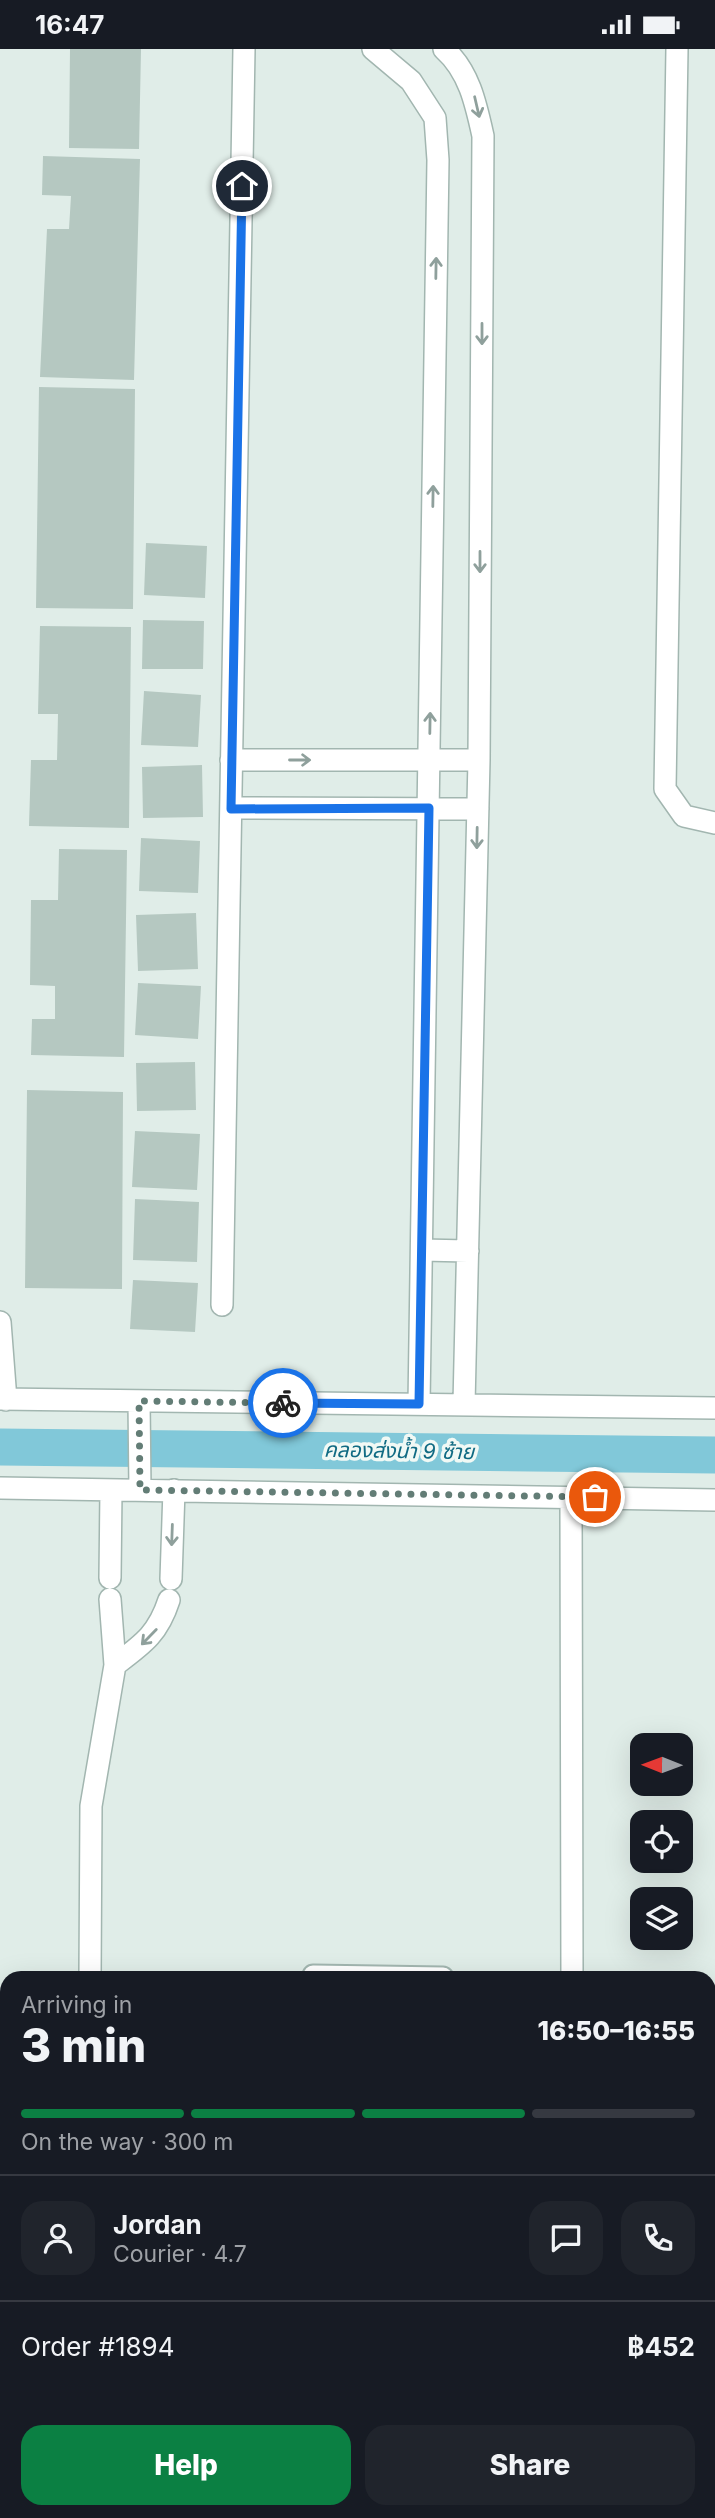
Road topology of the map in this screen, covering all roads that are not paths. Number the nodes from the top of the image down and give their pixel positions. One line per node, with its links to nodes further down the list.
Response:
1 (244, 49): 5 (street)
2 (373, 49): 6 (street, one-way to 2)
3 (444, 49): 7 (street, one-way to 7)
4 (677, 49): 11 (street)
5 (232, 760): 6 (street, one-way to 6); 9 (street)
6 (430, 760): 7 (street); 8 (street)
7 (479, 760): 10 (street)
8 (429, 808): 9 (street); 10 (street); 12 (street)
9 (231, 809): 14 (street)
10 (478, 809): 13 (street, one-way to 13)
11 (715, 823)
12 (422, 1250): 13 (street); 17 (street)
13 (468, 1251): 18 (street)
14 (222, 1305)
15 (0, 1321): 16 (street)
16 (3, 1399): 19 (street)
17 (419, 1404): 18 (street); 19 (street)
18 (464, 1404): 20 (street)
19 (140, 1405): 23 (street)
20 (715, 1408)
21 (0, 1488): 22 (street)
22 (111, 1490): 23 (street); 27 (street)
23 (140, 1490): 24 (street)
24 (174, 1490): 25 (street); 27 (street, one-way to 27)
25 (571, 1497): 26 (street); 29 (street)
26 (715, 1500)
27 (115, 1665): 28 (street)
28 (90, 1971)
29 (572, 1971)

